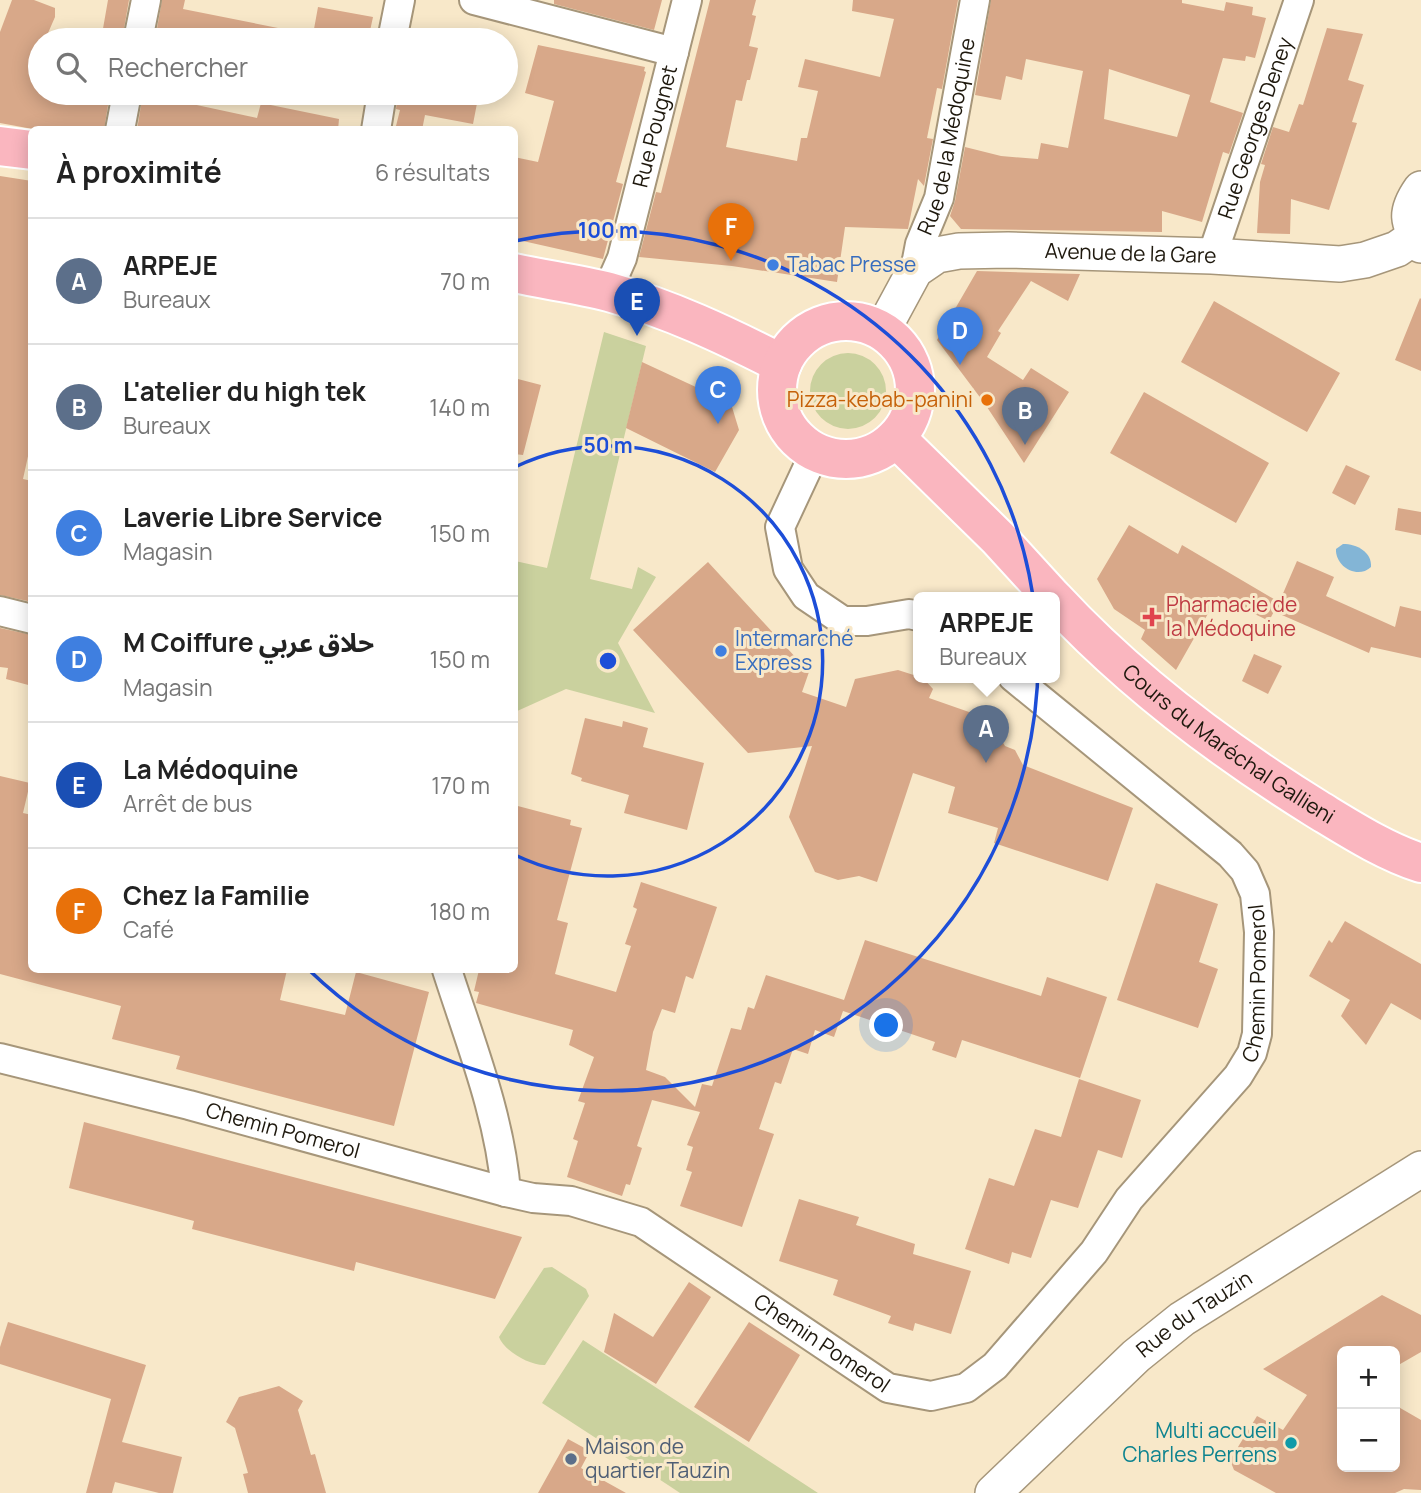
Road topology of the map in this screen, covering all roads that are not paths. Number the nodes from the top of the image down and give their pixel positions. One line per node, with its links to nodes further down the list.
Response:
1 (146, 0): 7 (street)
2 (400, 0): 8 (street)
3 (474, 0): 9 (street)
4 (687, 0): 9 (street, Rue Pougnet)
5 (975, 0): 19 (street, Rue de la Médoquine)
6 (1298, 0): 18 (street, Rue Georges Deney)
7 (140, 28)
8 (394, 28)
9 (674, 52): 21 (street, Rue Pougnet)
10 (125, 105): 12 (street)
11 (380, 105): 13 (street)
12 (121, 126)
13 (377, 126)
14 (0, 146): 15 (main road)
15 (28, 150)
16 (1421, 189): 17 (street)
17 (1419, 241): 18 (street, Avenue de la Gare)
18 (1212, 256): 19 (street, Avenue de la Gare)
19 (915, 270): 22 (street)
20 (518, 274): 21 (main road)
21 (607, 292): 23 (main road)
22 (882, 331): 23 (main road); 24 (main road)
23 (782, 364): 25 (main road)
24 (896, 438): 25 (main road); 26 (main road, Cours du Maréchal Gallieni)
25 (815, 452): 29 (street)
26 (1048, 592)
27 (1060, 605): 32 (main road, Cours du Maréchal Gallieni)
28 (0, 611): 30 (street)
29 (913, 615)
30 (28, 618)
31 (1020, 683): 36 (street, Chemin Pomerol)
32 (1421, 863)
33 (448, 973): 36 (street)
34 (0, 1058): 36 (street, Chemin Pomerol)
35 (1421, 1170): 37 (street, Rue du Tauzin)
36 (506, 1192)
37 (993, 1493)

